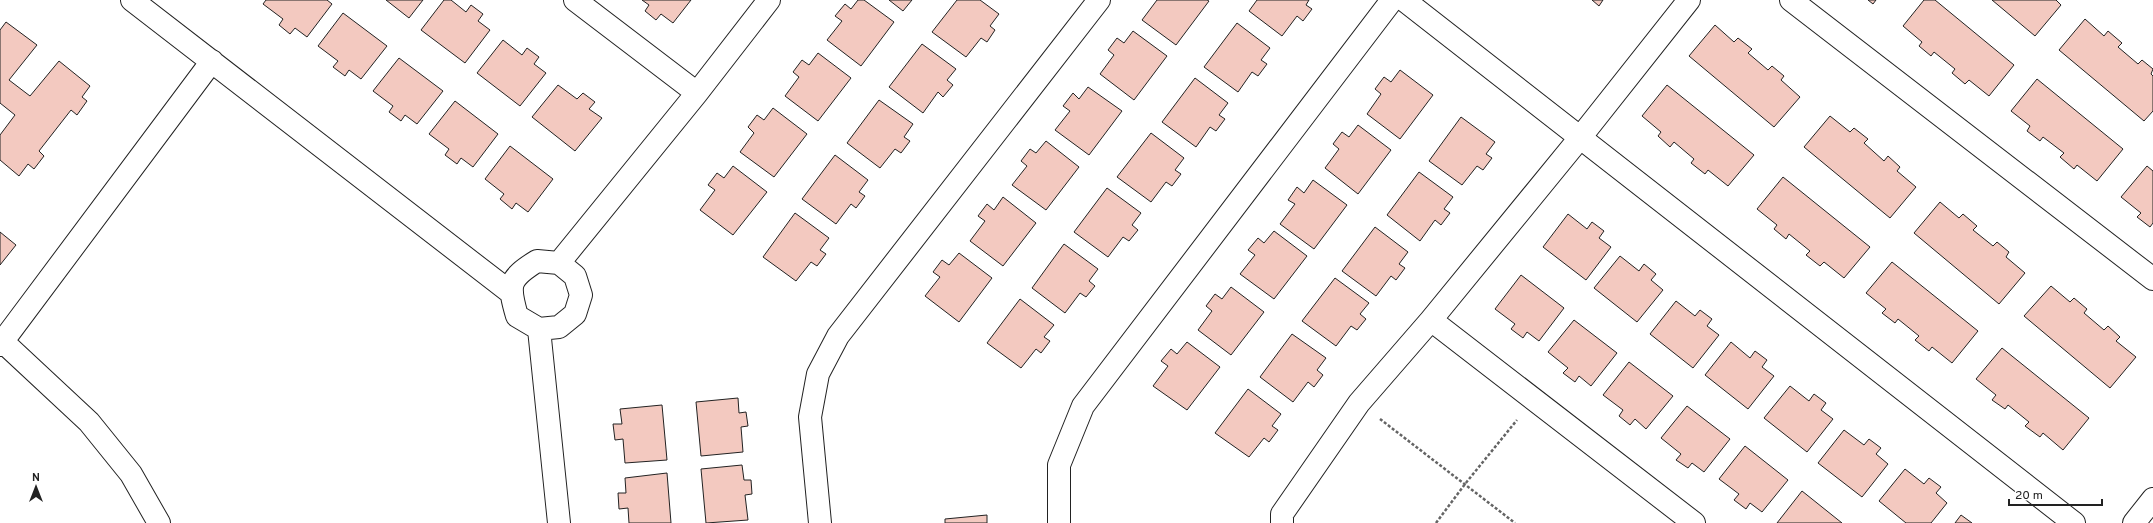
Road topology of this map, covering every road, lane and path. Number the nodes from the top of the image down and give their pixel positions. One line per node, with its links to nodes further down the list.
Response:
1 (132, 0): 9 (street)
2 (575, 0): 10 (street)
3 (769, 0): 10 (street)
4 (1099, 0): 24 (street)
5 (1392, 0): 25 (street)
6 (1404, 0): 11 (street)
7 (1688, 0): 11 (street)
8 (1791, 0): 13 (street)
9 (212, 61): 14 (street); 17 (street)
10 (697, 93): 12 (street)
11 (1579, 139): 15 (street); 30 (street)
12 (559, 263): 14 (street); 16 (street)
13 (2153, 279)
14 (510, 292): 16 (street)
15 (1431, 320): 18 (street); 19 (street)
16 (539, 329): 23 (street)
17 (1, 341): 22 (street)
18 (1534, 399): 20 (path); 29 (street)
19 (1359, 403): 20 (path); 26 (street)
20 (1465, 484): 27 (path); 28 (path)
21 (2153, 499): 31 (street)
22 (159, 523)
23 (559, 523)
24 (820, 523)
25 (1059, 523)
26 (1282, 523)
27 (1436, 523)
28 (1515, 523)
29 (1694, 523)
30 (2074, 523)
31 (2134, 523)

